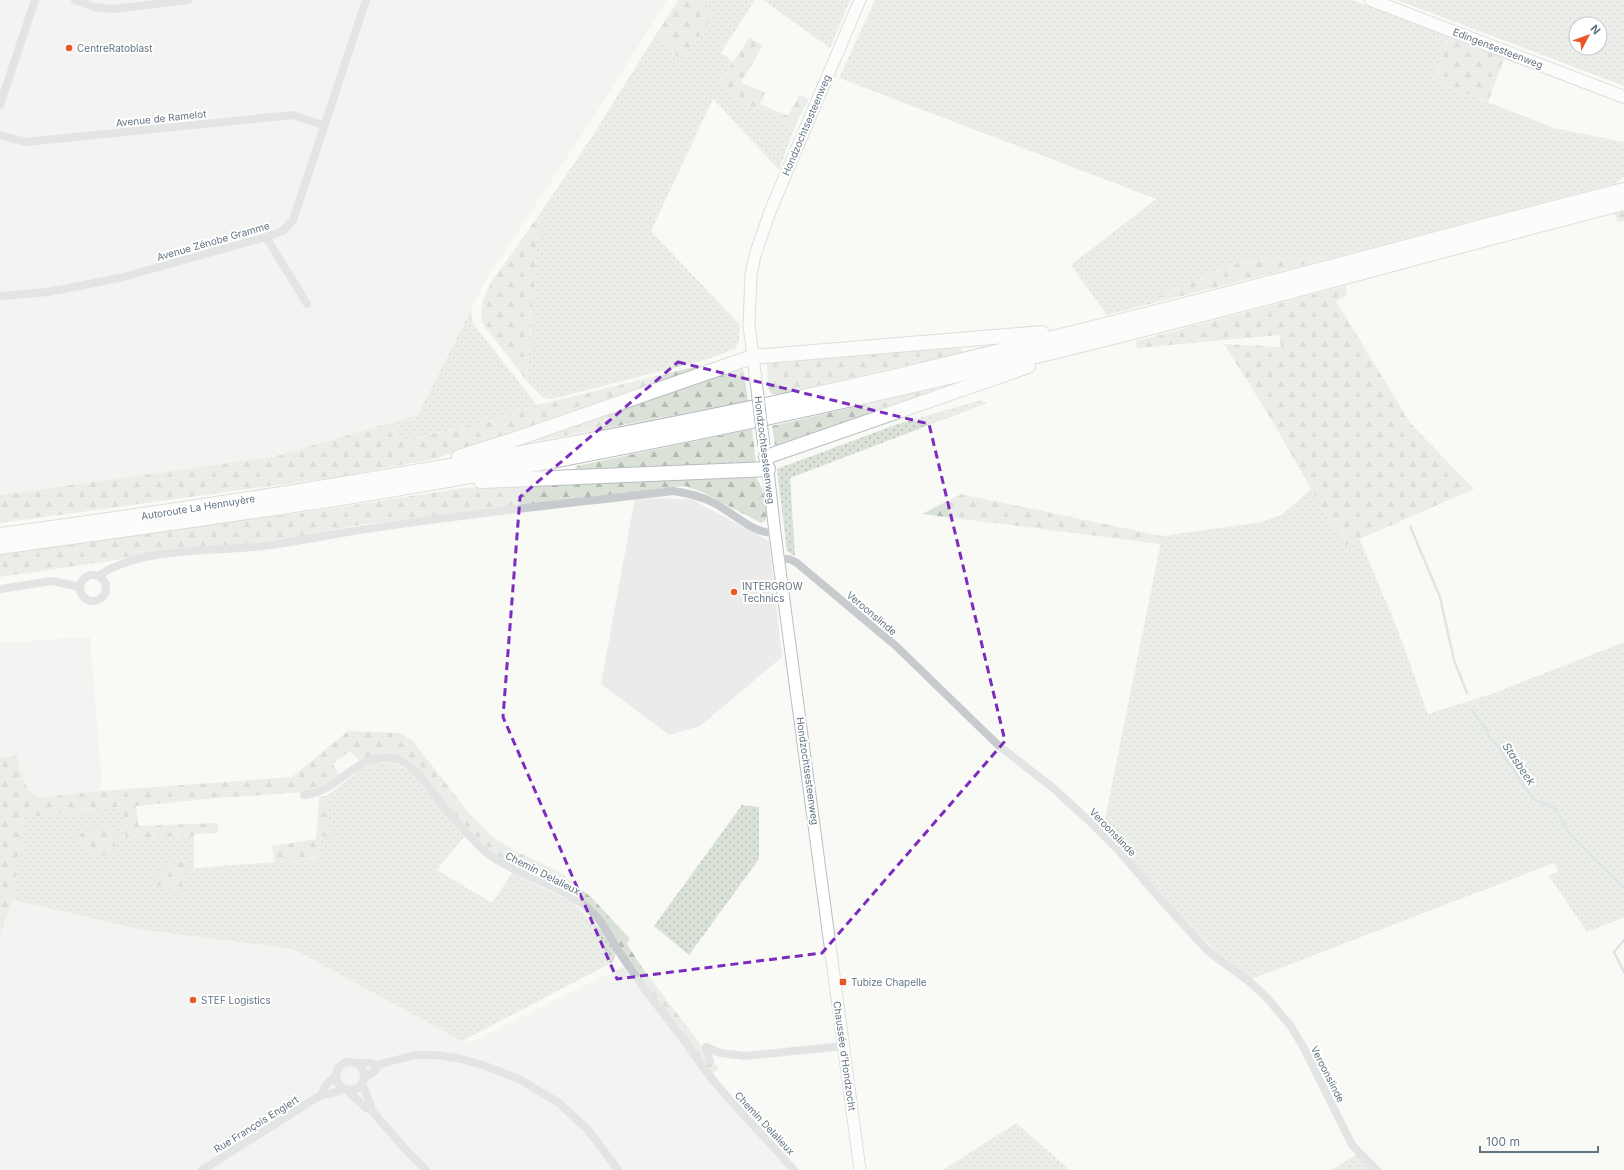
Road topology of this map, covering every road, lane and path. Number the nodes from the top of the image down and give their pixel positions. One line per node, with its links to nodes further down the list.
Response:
1 (35, 0): 8 (street)
2 (75, 0): 3 (street)
3 (188, 0)
4 (366, 0): 9 (street, Avenue Zénobe Gramme)
5 (860, 0): 18 (main road, Hondzochtsesteenweg)
6 (1371, 0): 7 (main road, Edingensesteenweg)
7 (1624, 97)
8 (0, 105)
9 (323, 125): 10 (street, Avenue de Ramelot); 13 (street, Avenue Zénobe Gramme)
10 (0, 135)
11 (1624, 190): 16 (highway)
12 (1624, 203): 17 (highway)
13 (266, 237): 14 (street, Avenue Zénobe Gramme); 15 (street)
14 (0, 296)
15 (307, 304)
16 (1075, 334): 18 (highway); 20 (highway, Autoroute La Hennuyère)
17 (1052, 352): 19 (highway); 21 (highway)
18 (753, 361): 19 (main road, Hondzochtsesteenweg, bridge); 20 (highway)
19 (766, 457): 21 (highway); 22 (main road, Hondzochtsesteenweg)
20 (376, 479): 23 (highway, Autoroute La Hennuyère)
21 (389, 490): 24 (highway, Autoroute La Hennuyère)
22 (775, 533): 25 (main road, Hondzochtsesteenweg); 26 (street)
23 (0, 534)
24 (0, 547)
25 (778, 559): 30 (main road, Hondzochtsesteenweg); 46 (street, Veroonslinde)
26 (98, 576): 27 (street); 27 (street)
27 (80, 587): 28 (street)
28 (0, 589)
29 (304, 795): 44 (street, Chemin Delalieux)
30 (827, 918): 31 (main road, Chaussée d'Hondzocht)
31 (844, 1046): 32 (street); 45 (main road, Chaussée d'Hondzocht)
32 (710, 1061)
33 (357, 1063): 34 (street); 35 (street); 36 (street)
34 (377, 1065): 36 (street); 43 (street)
35 (335, 1076): 37 (street); 38 (street)
36 (363, 1081): 37 (street); 39 (street)
37 (345, 1090): 38 (street); 39 (street)
38 (321, 1095): 40 (street, Rue François Englert)
39 (370, 1110): 42 (street)
40 (210, 1167): 41 (street, Rue François Englert)
41 (202, 1170)
42 (426, 1170)
43 (618, 1170)
44 (794, 1170)
45 (860, 1170)
46 (1377, 1170)

